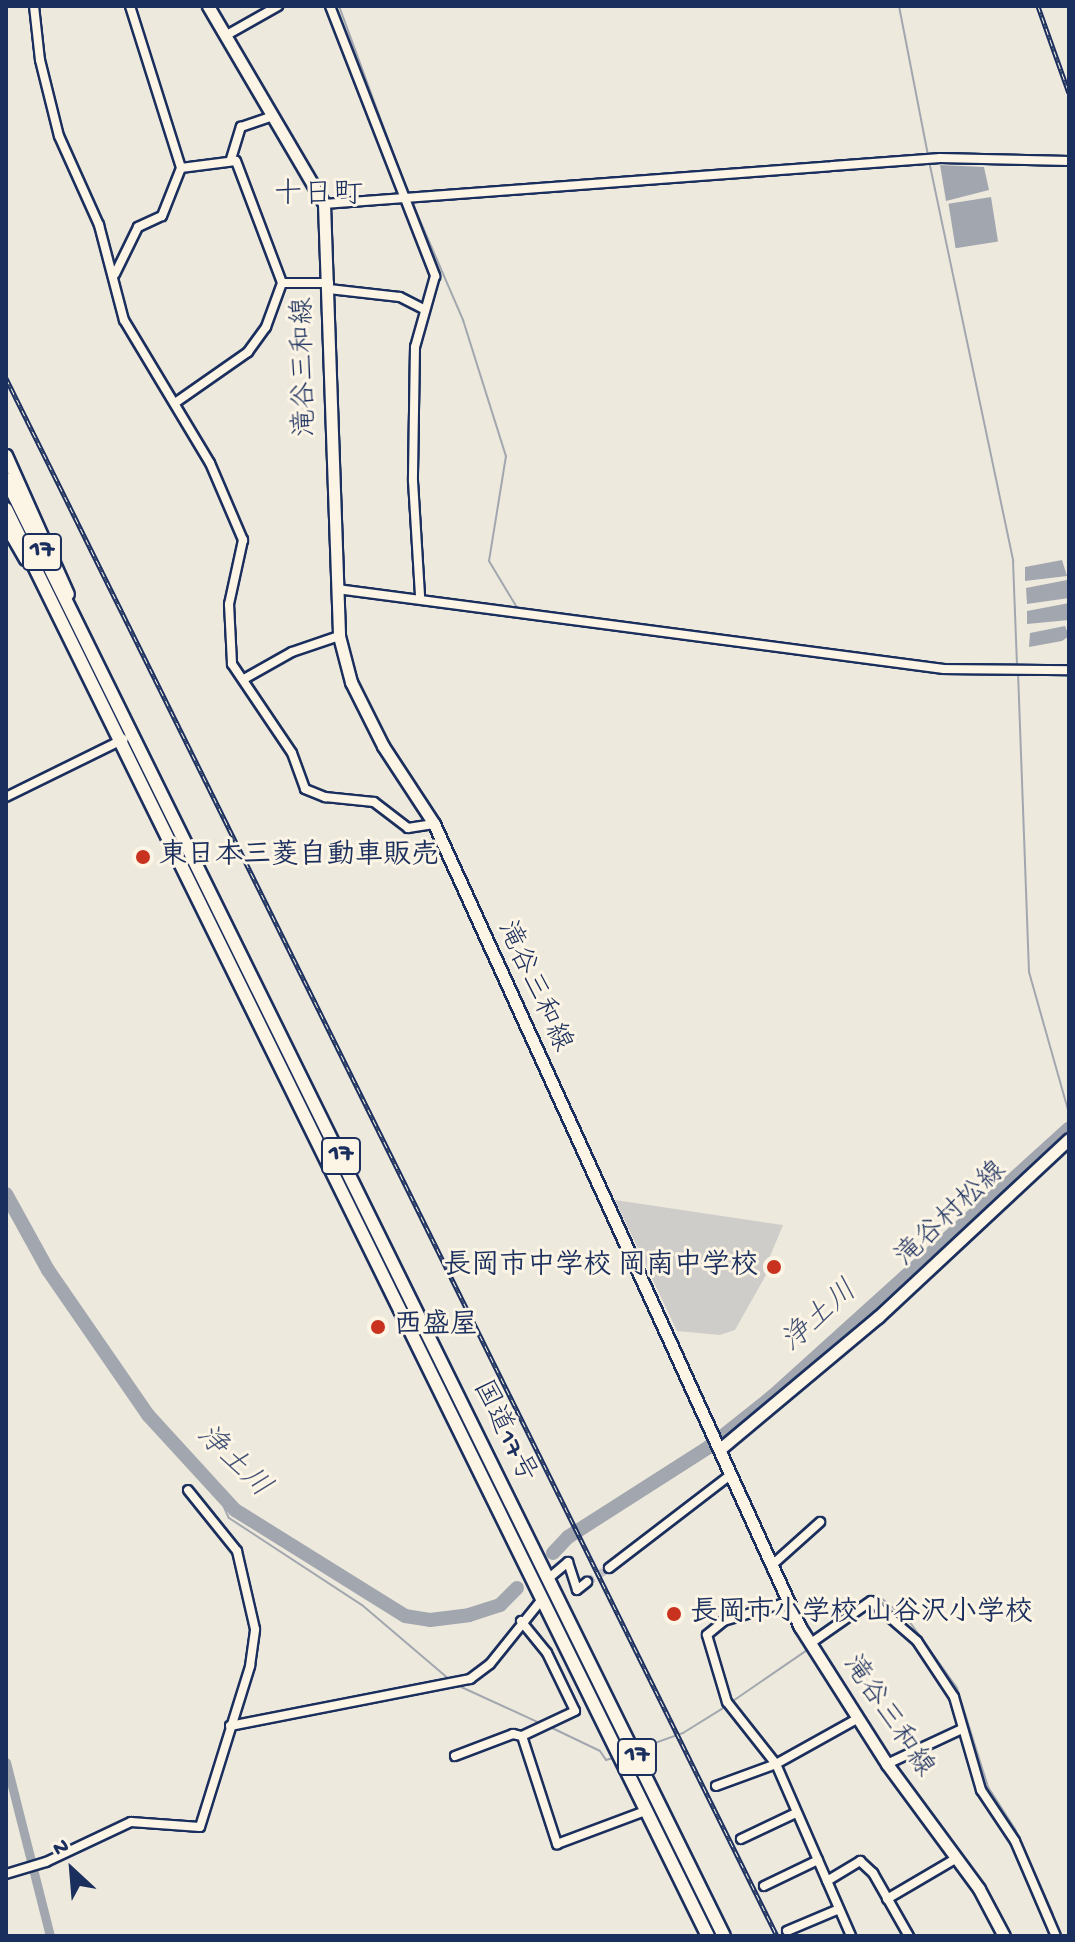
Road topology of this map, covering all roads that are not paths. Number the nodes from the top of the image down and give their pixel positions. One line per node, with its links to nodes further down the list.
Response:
1 (34, 6): 13 (street)
2 (130, 6): 10 (street)
3 (208, 6): 6 (main road, 滝谷三和線)
4 (278, 6): 6 (street)
5 (330, 6): 11 (street)
6 (225, 36): 7 (main road, 滝谷三和線)
7 (273, 116): 8 (street); 12 (main road, 滝谷三和線)
8 (231, 159): 10 (street); 14 (street)
9 (1069, 161): 11 (street)
10 (181, 168): 13 (street)
11 (408, 198): 12 (street); 16 (street)
12 (324, 204): 15 (main road, 滝谷三和線)
13 (115, 275): 17 (street)
14 (282, 283): 15 (street); 17 (street)
15 (329, 286): 16 (street); 22 (main road, 滝谷三和線)
16 (424, 309): 23 (street)
17 (175, 403): 28 (street)
18 (6, 455): 25 (main road)
19 (6, 479): 25 (highway, 17)
20 (6, 509): 24 (highway, 17)
21 (6, 526): 24 (main road)
22 (337, 589): 23 (street); 26 (main road, 滝谷三和線)
23 (420, 596): 27 (street)
24 (58, 615): 30 (highway, 17)
25 (79, 625): 29 (highway, 17)
26 (339, 636): 28 (street); 32 (main road, 滝谷三和線)
27 (1069, 670)
28 (244, 679): 32 (street)
29 (134, 733): 30 (street); 40 (highway, 国道17号 / 17)
30 (120, 740): 31 (street); 42 (highway, 国道17号 / 17)
31 (6, 797)
32 (434, 824): 34 (main road, 滝谷三和線)
33 (1069, 1139): 34 (main road, 滝谷村松線)
34 (720, 1449): 35 (main road, 滝谷三和線)
35 (729, 1476): 38 (main road, 滝谷三和線); 39 (street)
36 (188, 1490): 49 (street)
37 (820, 1522): 38 (street)
38 (771, 1566): 43 (main road, 滝谷三和線)
39 (609, 1568)
40 (549, 1578): 41 (street); 68 (highway, 国道17号 / 17)
41 (587, 1582)
42 (544, 1597): 44 (street); 46 (highway, 国道17号 / 17)
43 (788, 1602): 45 (main road, 滝谷三和線); 53 (street)
44 (521, 1621): 47 (street); 49 (street)
45 (811, 1643): 48 (main road, 滝谷三和線); 50 (street)
46 (595, 1703): 47 (street); 56 (highway, 国道17号 / 17)
47 (575, 1711): 51 (street)
48 (857, 1719): 53 (street); 54 (main road, 滝谷三和線)
49 (230, 1726): 61 (street)
50 (962, 1729): 54 (street); 72 (street)
51 (522, 1736): 52 (street); 56 (street)
52 (455, 1756)
53 (776, 1764): 55 (street); 57 (street)
54 (887, 1764): 59 (main road, 滝谷三和線)
55 (716, 1786)
56 (648, 1810): 67 (highway, 国道17号 / 17)
57 (796, 1813): 58 (street); 60 (street)
58 (741, 1839)
59 (957, 1858): 64 (street); 71 (main road, 滝谷三和線)
60 (818, 1860): 62 (street); 63 (street)
61 (6, 1874)
62 (827, 1881): 64 (street); 65 (street)
63 (764, 1886)
64 (887, 1899): 70 (street)
65 (839, 1909): 66 (street); 69 (street)
66 (787, 1931)
67 (708, 1936)
68 (724, 1936)
69 (851, 1936)
70 (909, 1936)
71 (1004, 1936)
72 (1056, 1936)

